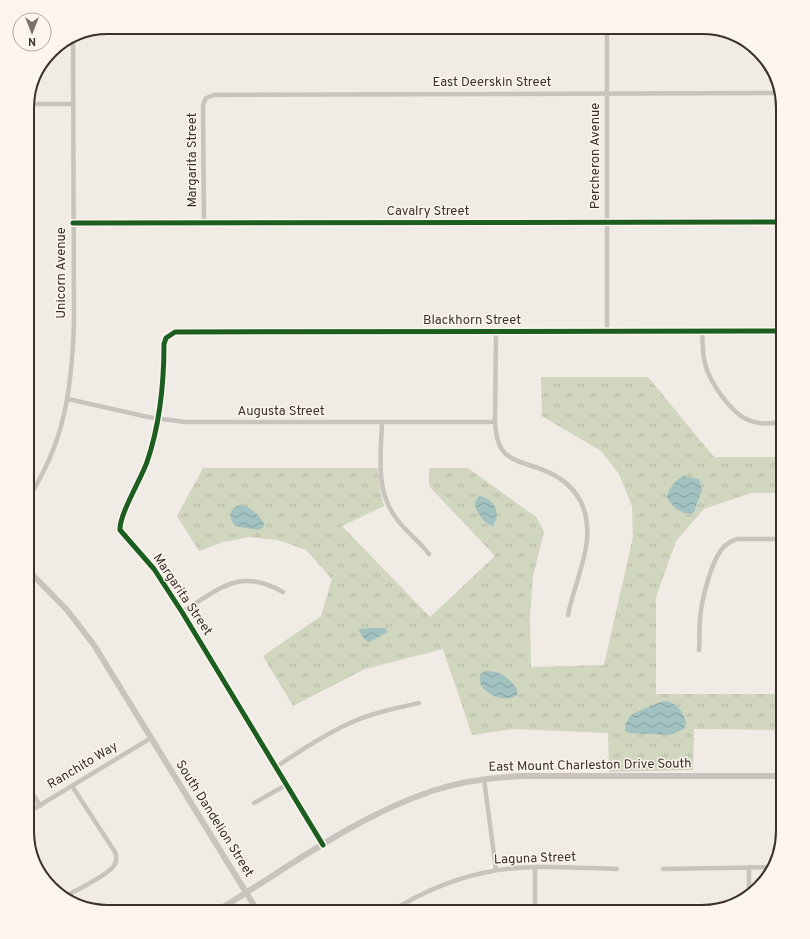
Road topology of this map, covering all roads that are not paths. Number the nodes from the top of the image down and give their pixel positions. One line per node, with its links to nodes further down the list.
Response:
1 (607, 34): 4 (street, Percheron Avenue)
2 (73, 43): 7 (street, Unicorn Avenue)
3 (775, 93): 4 (street, East Deerskin Street)
4 (606, 94): 5 (street, East Deerskin Street); 8 (street, Percheron Avenue)
5 (206, 98): 11 (street, Margarita Street)
6 (34, 104): 7 (street)
7 (73, 104): 10 (street, Unicorn Avenue)
8 (607, 221): 9 (street, Cavalry Street); 11 (street, Cavalry Street); 14 (street, Percheron Avenue)
9 (776, 222)
10 (73, 223): 11 (street, Cavalry Street); 17 (street, Unicorn Avenue)
11 (204, 223)
12 (776, 331): 15 (street, Blackhorn Street)
13 (496, 332): 14 (street, Blackhorn Street); 16 (street, Blackhorn Street); 20 (street)
14 (607, 332): 15 (street, Blackhorn Street)
15 (702, 332): 21 (street)
16 (165, 340): 18 (street, Margarita Street)
17 (68, 399): 18 (street, Augusta Street); 22 (street, Unicorn Avenue)
18 (158, 418): 19 (street, Augusta Street); 27 (street, Margarita Street)
19 (382, 422): 20 (street, Augusta Street); 24 (street)
20 (496, 422): 28 (street)
21 (776, 422)
22 (34, 488)
23 (776, 539): 29 (street)
24 (429, 554)
25 (34, 576): 31 (street, South Dandelion Street)
26 (283, 592): 27 (street)
27 (182, 612): 32 (street, Margarita Street)
28 (568, 615)
29 (699, 650)
30 (419, 703): 32 (street)
31 (151, 738): 36 (street, Ranchito Way); 49 (street, South Dandelion Street)
32 (276, 767): 35 (street, Margarita Street)
33 (776, 776): 34 (street, East Mount Charleston Drive South)
34 (484, 779): 41 (street, East Mount Charleston Drive South); 47 (street)
35 (286, 785): 38 (street); 41 (street, Margarita Street)
36 (72, 786): 39 (street, Ranchito Way); 50 (street)
37 (34, 796): 39 (street)
38 (254, 803)
39 (40, 806): 40 (street, Ranchito Way)
40 (34, 809)
41 (323, 845): 49 (street, East Mount Charleston Drive South)
42 (749, 867): 43 (street); 45 (street); 48 (street)
43 (766, 867)
44 (535, 868): 46 (street, Laguna Street); 47 (street, Laguna Street); 54 (street)
45 (663, 868)
46 (617, 869)
47 (496, 870): 53 (street, Laguna Street)
48 (749, 888)
49 (246, 893): 51 (street, East Mount Charleston Drive South); 52 (street, South Dandelion Street)
50 (70, 894)
51 (226, 905)
52 (254, 905)
53 (403, 905)
54 (535, 905)

